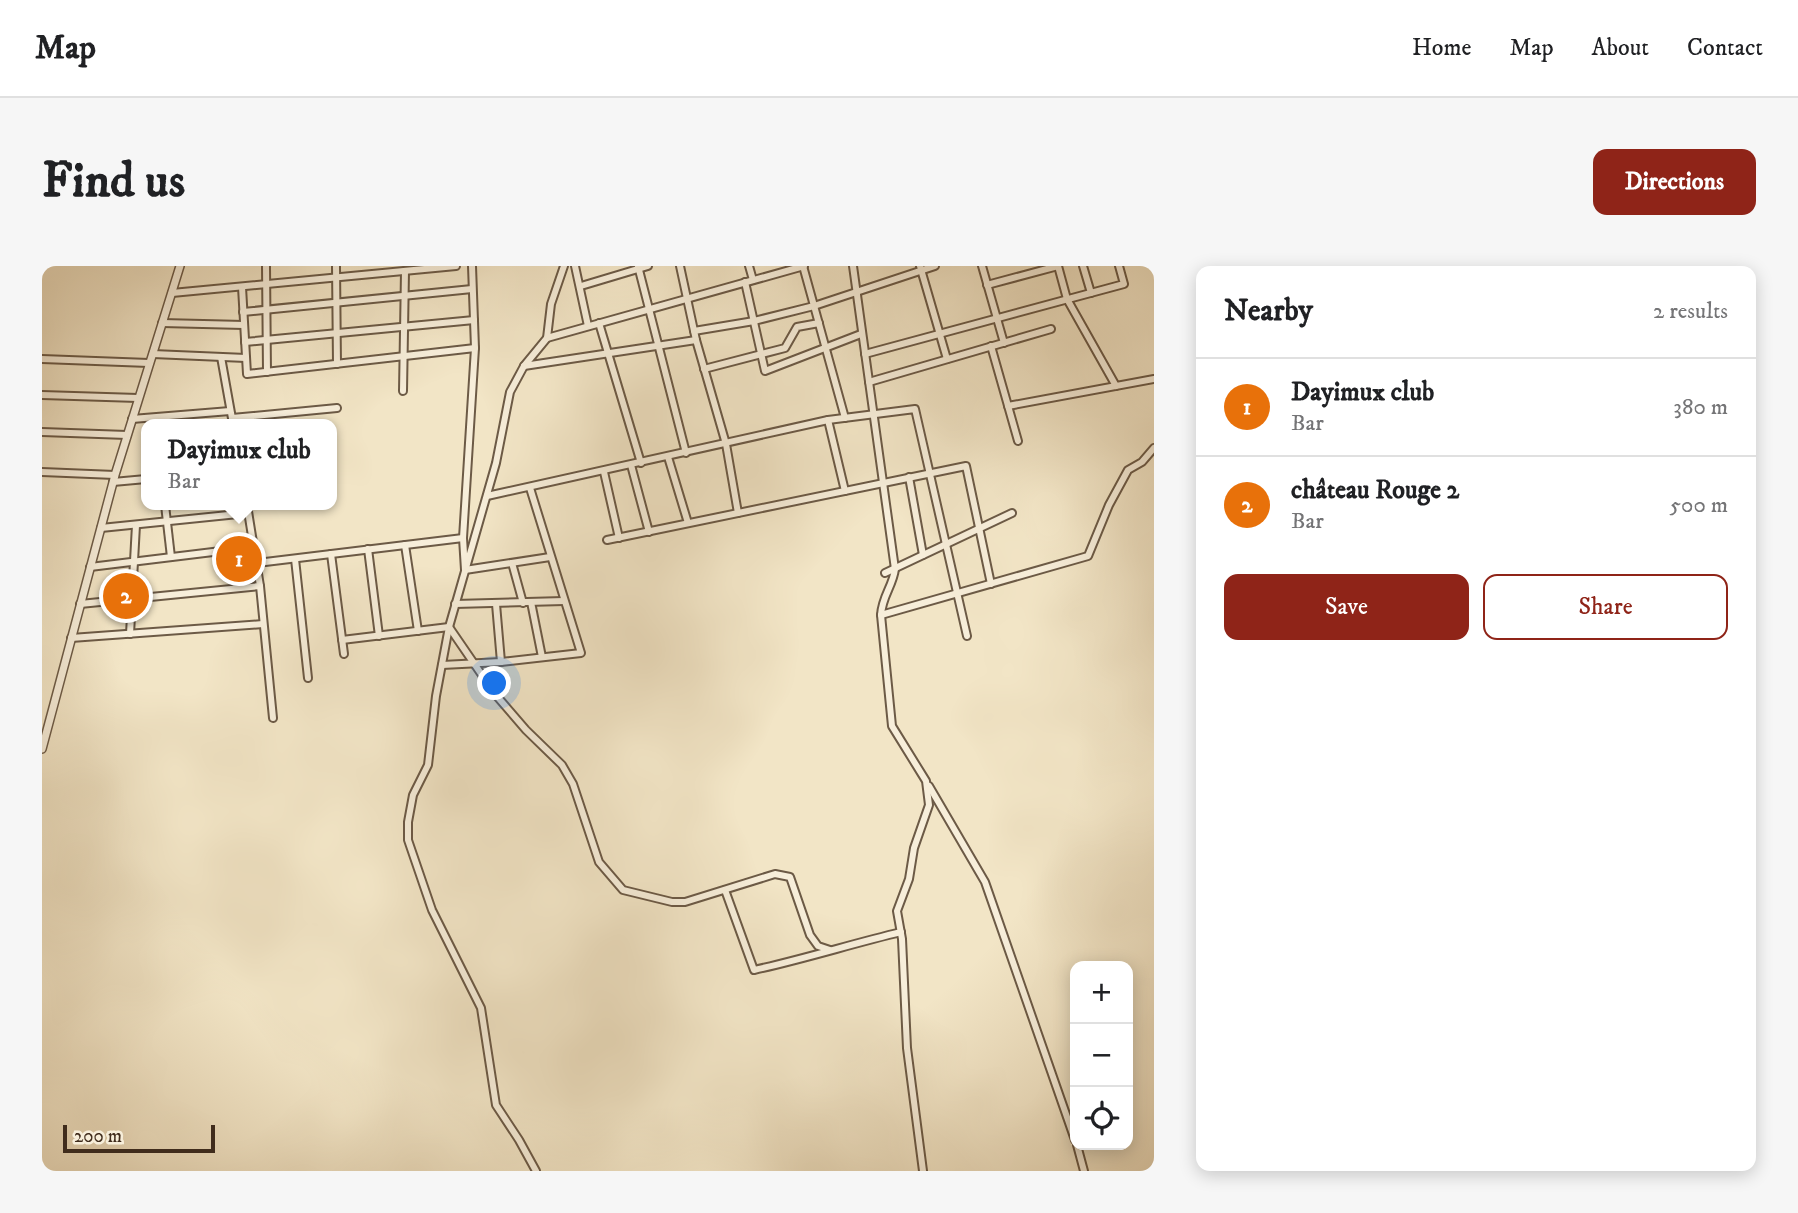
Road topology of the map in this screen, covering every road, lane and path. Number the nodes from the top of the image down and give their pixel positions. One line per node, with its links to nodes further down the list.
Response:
1 (180, 266): 32 (street)
2 (266, 266): 26 (street)
3 (337, 266): 24 (street)
4 (456, 266): 18 (street)
5 (472, 266): 30 (street)
6 (564, 266): 56 (street)
7 (575, 266): 28 (street)
8 (648, 266): 19 (street)
9 (680, 266): 35 (street)
10 (749, 266): 25 (street)
11 (803, 266): 25 (street); 38 (street)
12 (853, 266): 31 (street)
13 (935, 266): 20 (street)
14 (982, 266): 27 (street)
15 (1058, 266): 22 (street); 36 (street)
16 (1083, 266): 33 (street)
17 (1119, 266): 33 (street)
18 (432, 267): 23 (street)
19 (639, 267): 28 (street); 40 (street)
20 (921, 268): 31 (street); 55 (street)
21 (388, 269): 23 (street); 24 (street)
22 (1035, 269): 27 (street)
23 (405, 271): 34 (street)
24 (337, 278): 26 (street); 37 (street)
25 (749, 281): 35 (street); 44 (street)
26 (266, 285): 29 (street); 39 (street)
27 (987, 285): 42 (street)
28 (581, 286): 49 (street)
29 (242, 287): 32 (street); 41 (street)
30 (472, 289): 34 (street); 43 (street)
31 (856, 292): 38 (street); 54 (street)
32 (172, 293): 45 (street)
33 (1091, 293): 36 (street)
34 (404, 295): 37 (street); 50 (street)
35 (687, 299): 40 (street); 52 (street)
36 (1067, 299): 42 (street); 83 (street)
37 (337, 301): 39 (street); 53 (street)
38 (814, 306): 44 (street); 47 (street)
39 (266, 309): 41 (street); 57 (street)
40 (649, 309): 46 (street); 61 (street)
41 (243, 312): 48 (street)
42 (997, 318): 55 (street); 60 (street)
43 (474, 320): 50 (street); 63 (street)
44 (754, 321): 52 (street); 70 (street)
45 (163, 323): 48 (street); 66 (street)
46 (599, 323): 49 (street); 67 (street)
47 (819, 323): 64 (street); 65 (street)
48 (244, 325): 59 (street)
49 (588, 326): 56 (street)
50 (403, 327): 53 (street); 69 (street)
51 (1051, 329): 60 (street)
52 (694, 331): 58 (street)
53 (337, 333): 57 (street); 77 (street)
54 (861, 334): 65 (street); 68 (street)
55 (940, 334): 68 (street); 74 (street)
56 (547, 338): 78 (street)
57 (266, 340): 59 (street); 80 (street)
58 (696, 341): 61 (street); 79 (street)
59 (245, 342): 72 (street)
60 (1004, 343): 62 (street)
61 (659, 346): 67 (street); 99 (street)
62 (991, 346): 74 (street); 87 (street)
63 (475, 348): 69 (street); 124 (street)
64 (785, 348): 70 (street); 75 (street)
65 (826, 348): 75 (street); 91 (street)
66 (153, 354): 71 (street); 76 (street)
67 (608, 354): 78 (street); 101 (street)
68 (865, 354): 82 (street)
69 (402, 356): 77 (street); 84 (street)
70 (761, 356): 75 (street); 79 (street)
71 (221, 357): 72 (street); 90 (street)
72 (246, 358): 80 (street)
73 (42, 359): 76 (street)
74 (947, 359): 82 (street)
75 (793, 360)
76 (149, 363): 86 (street)
77 (337, 364): 80 (street)
78 (524, 366): 112 (street)
79 (704, 369): 97 (street)
80 (267, 372)
81 (1154, 379): 83 (street)
82 (869, 383): 89 (street)
83 (1116, 386): 87 (street)
84 (403, 391)
85 (42, 395): 86 (street)
86 (138, 398): 92 (street)
87 (1008, 406): 96 (street)
88 (337, 408): 90 (street)
89 (874, 415): 91 (street); 105 (street); 109 (street)
90 (232, 417): 92 (street)
91 (845, 418): 93 (street)
92 (132, 419): 95 (street)
93 (828, 420): 97 (street); 111 (street)
94 (42, 432): 95 (street)
95 (127, 435): 107 (street)
96 (1018, 441)
97 (726, 444): 99 (street); 116 (street)
98 (1154, 448): 143 (street)
99 (686, 453): 100 (street)
100 (668, 457): 101 (street); 119 (street)
101 (640, 463): 102 (street)
102 (631, 465): 104 (street); 123 (street)
103 (42, 472): 107 (street)
104 (604, 472): 110 (street); 125 (street)
105 (929, 473): 106 (street); 122 (street); 127 (street)
106 (909, 477): 109 (street); 132 (street)
107 (114, 478): 108 (street); 121 (street)
108 (141, 479)
109 (883, 483): 111 (street); 140 (street)
110 (530, 488): 112 (street); 133 (street)
111 (845, 491): 116 (street)
112 (487, 496): 141 (street)
113 (166, 510): 118 (street)
114 (240, 510): 118 (street)
115 (247, 510): 129 (street)
116 (738, 513): 119 (street)
117 (1012, 513): 122 (street)
118 (167, 521): 120 (street); 134 (street)
119 (688, 523): 123 (street)
120 (136, 525): 121 (street); 136 (street)
121 (101, 528): 139 (street)
122 (980, 528): 127 (street); 143 (street)
123 (649, 532): 125 (street)
124 (463, 538): 128 (street); 141 (street)
125 (619, 538): 126 (street)
126 (607, 540)
127 (946, 544): 132 (street); 145 (street)
128 (405, 545): 130 (street); 155 (street)
129 (254, 547): 134 (street); 137 (street)
130 (368, 550): 131 (street); 157 (street)
131 (331, 554): 135 (street); 160 (street)
132 (923, 555): 140 (street)
133 (550, 556): 138 (street); 147 (street)
134 (171, 557): 136 (street)
135 (295, 559): 137 (street); 166 (street)
136 (134, 562): 139 (street); 146 (street)
137 (257, 563): 144 (street)
138 (512, 563): 141 (street); 148 (street)
139 (90, 567): 149 (street)
140 (895, 569): 142 (street); 152 (street)
141 (465, 570): 150 (street)
142 (885, 573)
143 (991, 584): 145 (street)
144 (260, 586): 146 (street); 153 (street)
145 (958, 594): 152 (street); 158 (street)
146 (132, 599): 149 (street); 156 (street)
147 (564, 601): 148 (street); 162 (street)
148 (527, 602): 151 (street); 162 (street)
149 (80, 604): 159 (street)
150 (455, 604): 151 (street); 154 (street)
151 (496, 604): 163 (street)
152 (881, 615): 169 (street)
153 (263, 624): 156 (street); 167 (street)
154 (449, 626): 155 (street); 164 (street); 165 (street)
155 (418, 631): 157 (street)
156 (130, 634): 159 (street)
157 (379, 636): 160 (street)
158 (967, 636)
159 (71, 638): 168 (street)
160 (342, 640): 161 (street)
161 (344, 653)
162 (542, 657): 163 (street)
163 (501, 662): 164 (street)
164 (473, 664): 165 (street); 170 (street)
165 (442, 665): 175 (street)
166 (307, 678)
167 (273, 718)
168 (42, 750)
169 (926, 781): 171 (street); 173 (street)
170 (725, 890): 172 (street); 172 (street)
171 (901, 932): 172 (street); 176 (street)
172 (830, 950)
173 (1070, 1125)
174 (1078, 1150): 177 (street)
175 (536, 1171)
176 (923, 1171)
177 (1084, 1171)

